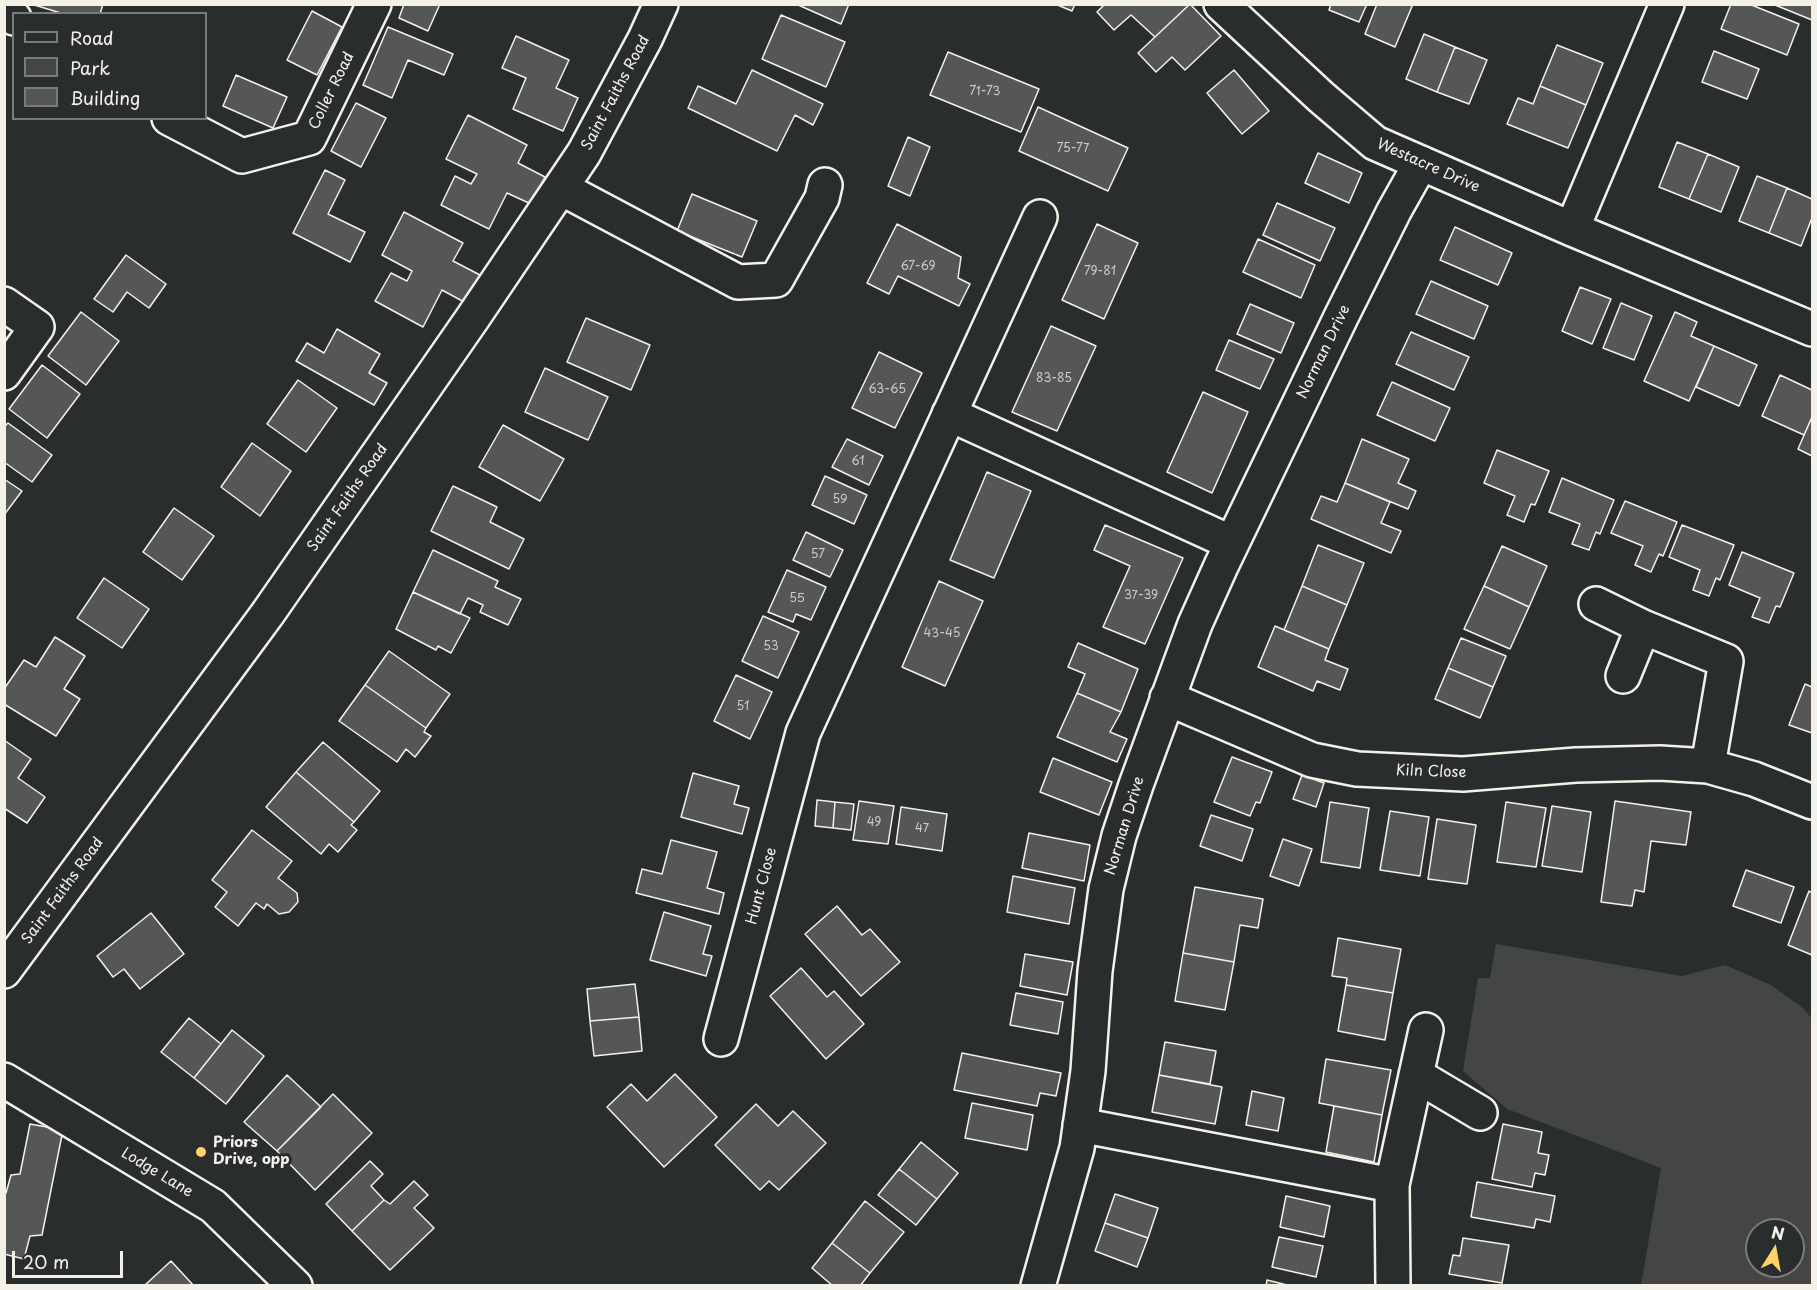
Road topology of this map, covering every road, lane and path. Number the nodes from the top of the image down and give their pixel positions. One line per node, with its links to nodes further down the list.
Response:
1 (374, 4): 5 (street, Coller Road)
2 (662, 4): 8 (street, Saint Faiths Road)
3 (1221, 4): 6 (street, Westacre Drive)
4 (1667, 4): 10 (street)
5 (173, 120)
6 (1421, 163): 10 (street, Westacre Drive); 15 (street, Norman Drive)
7 (825, 185): 8 (street)
8 (561, 188): 22 (street, Saint Faiths Road)
9 (1040, 217): 14 (street)
10 (1572, 229): 12 (street, Westacre Drive)
11 (4, 304): 13 (street)
12 (1812, 329)
13 (4, 373)
14 (949, 414): 15 (street); 24 (street, Hunt Close)
15 (1232, 543): 19 (street, Norman Drive)
16 (1596, 604): 17 (street)
17 (1643, 627): 18 (street); 20 (street)
18 (1623, 676)
19 (1167, 698): 20 (street, Kiln Close); 28 (street, Norman Drive)
20 (1708, 766): 21 (street, Kiln Close)
21 (1812, 802)
22 (4, 971)
23 (1426, 1030): 25 (street)
24 (721, 1039)
25 (1416, 1075): 27 (street); 29 (street)
26 (4, 1080): 30 (street, Lodge Lane)
27 (1480, 1113)
28 (1080, 1125): 29 (street); 31 (street, Norman Drive)
29 (1392, 1185): 32 (street)
30 (295, 1286)
31 (1038, 1286)
32 (1393, 1286)

